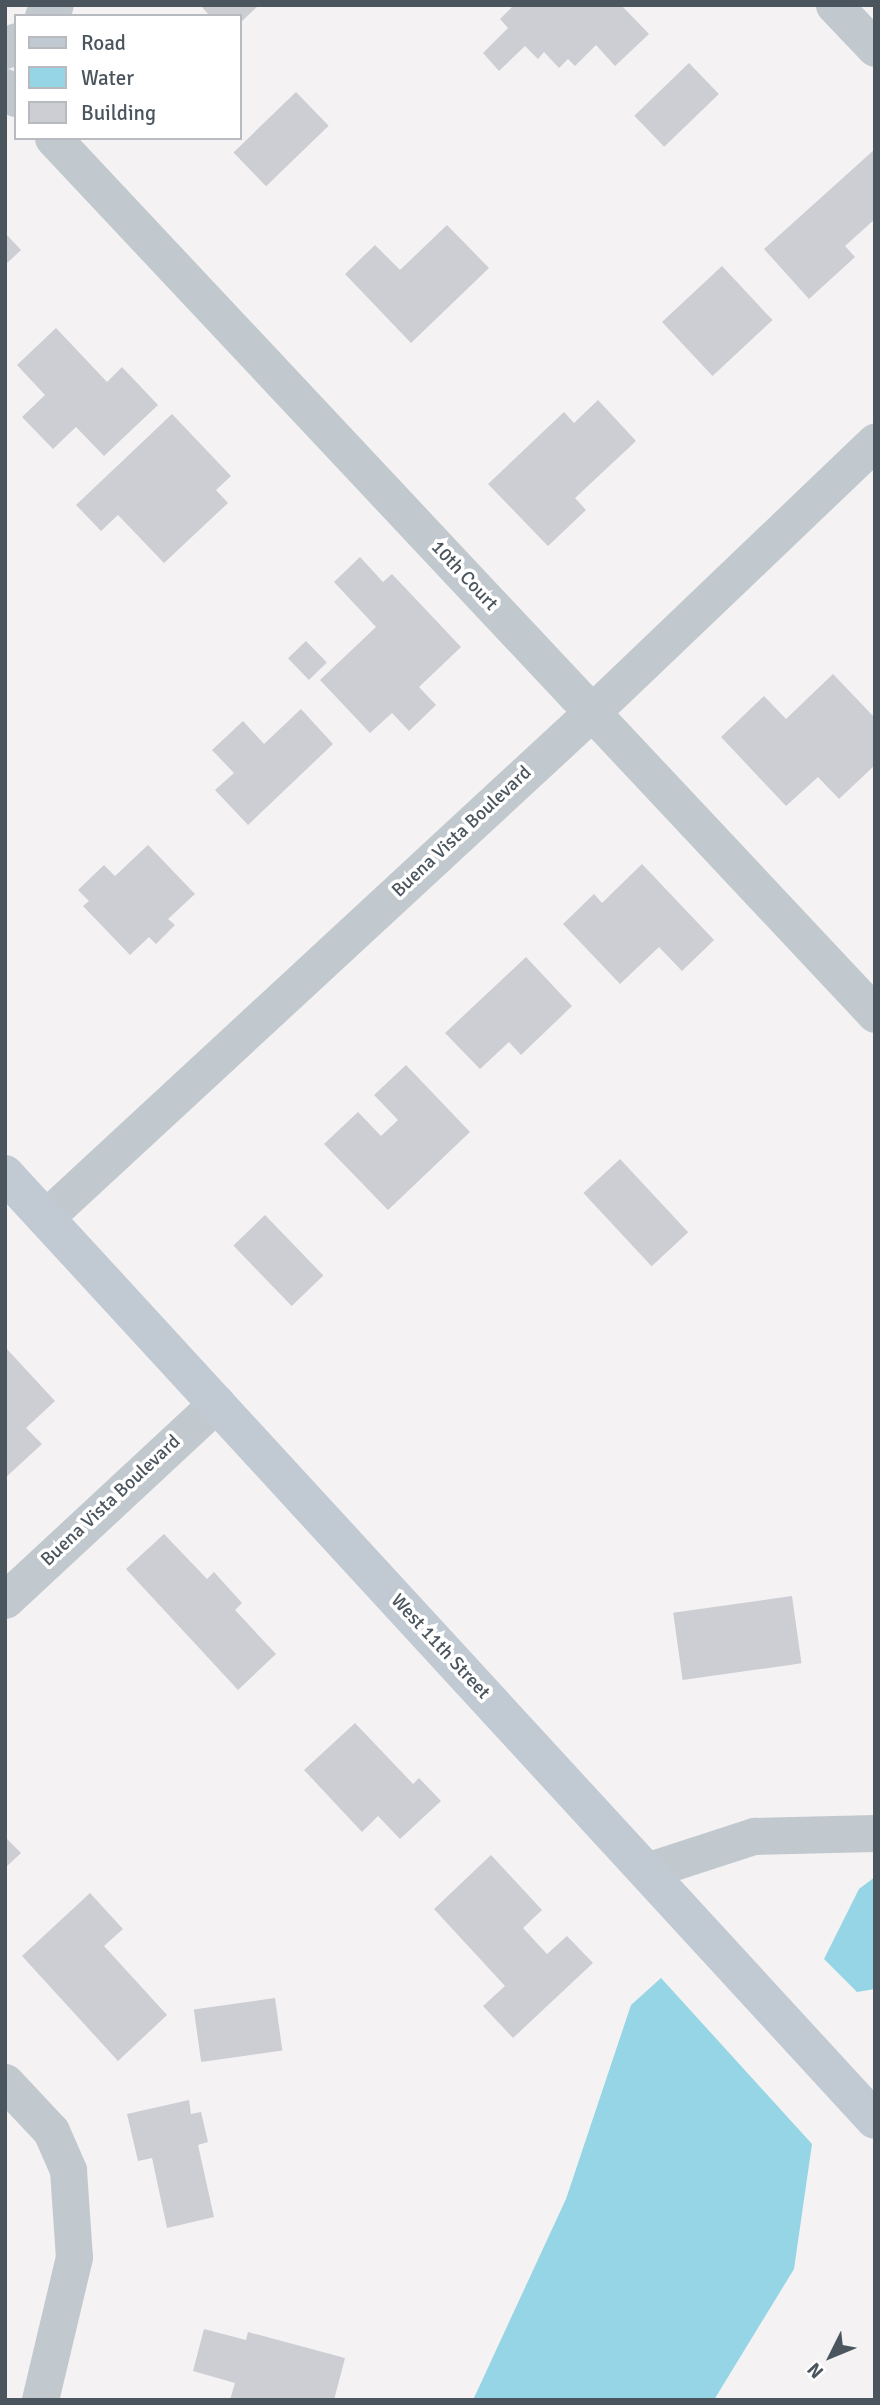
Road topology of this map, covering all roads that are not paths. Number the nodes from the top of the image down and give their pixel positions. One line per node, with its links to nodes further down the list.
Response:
1 (834, 5): 2 (street)
2 (875, 48)
3 (55, 140): 5 (street, 10th Court)
4 (875, 442): 5 (street, Buena Vista Boulevard)
5 (592, 713): 6 (street, 10th Court); 8 (street, Buena Vista Boulevard)
6 (875, 1014)
7 (5, 1174): 8 (main road, West 11th Street)
8 (45, 1218): 9 (main road, West 11th Street)
9 (216, 1403): 10 (street, Buena Vista Boulevard); 12 (main road, West 11th Street)
10 (5, 1600)
11 (875, 1833): 12 (street)
12 (646, 1871): 14 (main road, West 11th Street)
13 (5, 2082): 15 (street)
14 (874, 2118)
15 (40, 2400)

